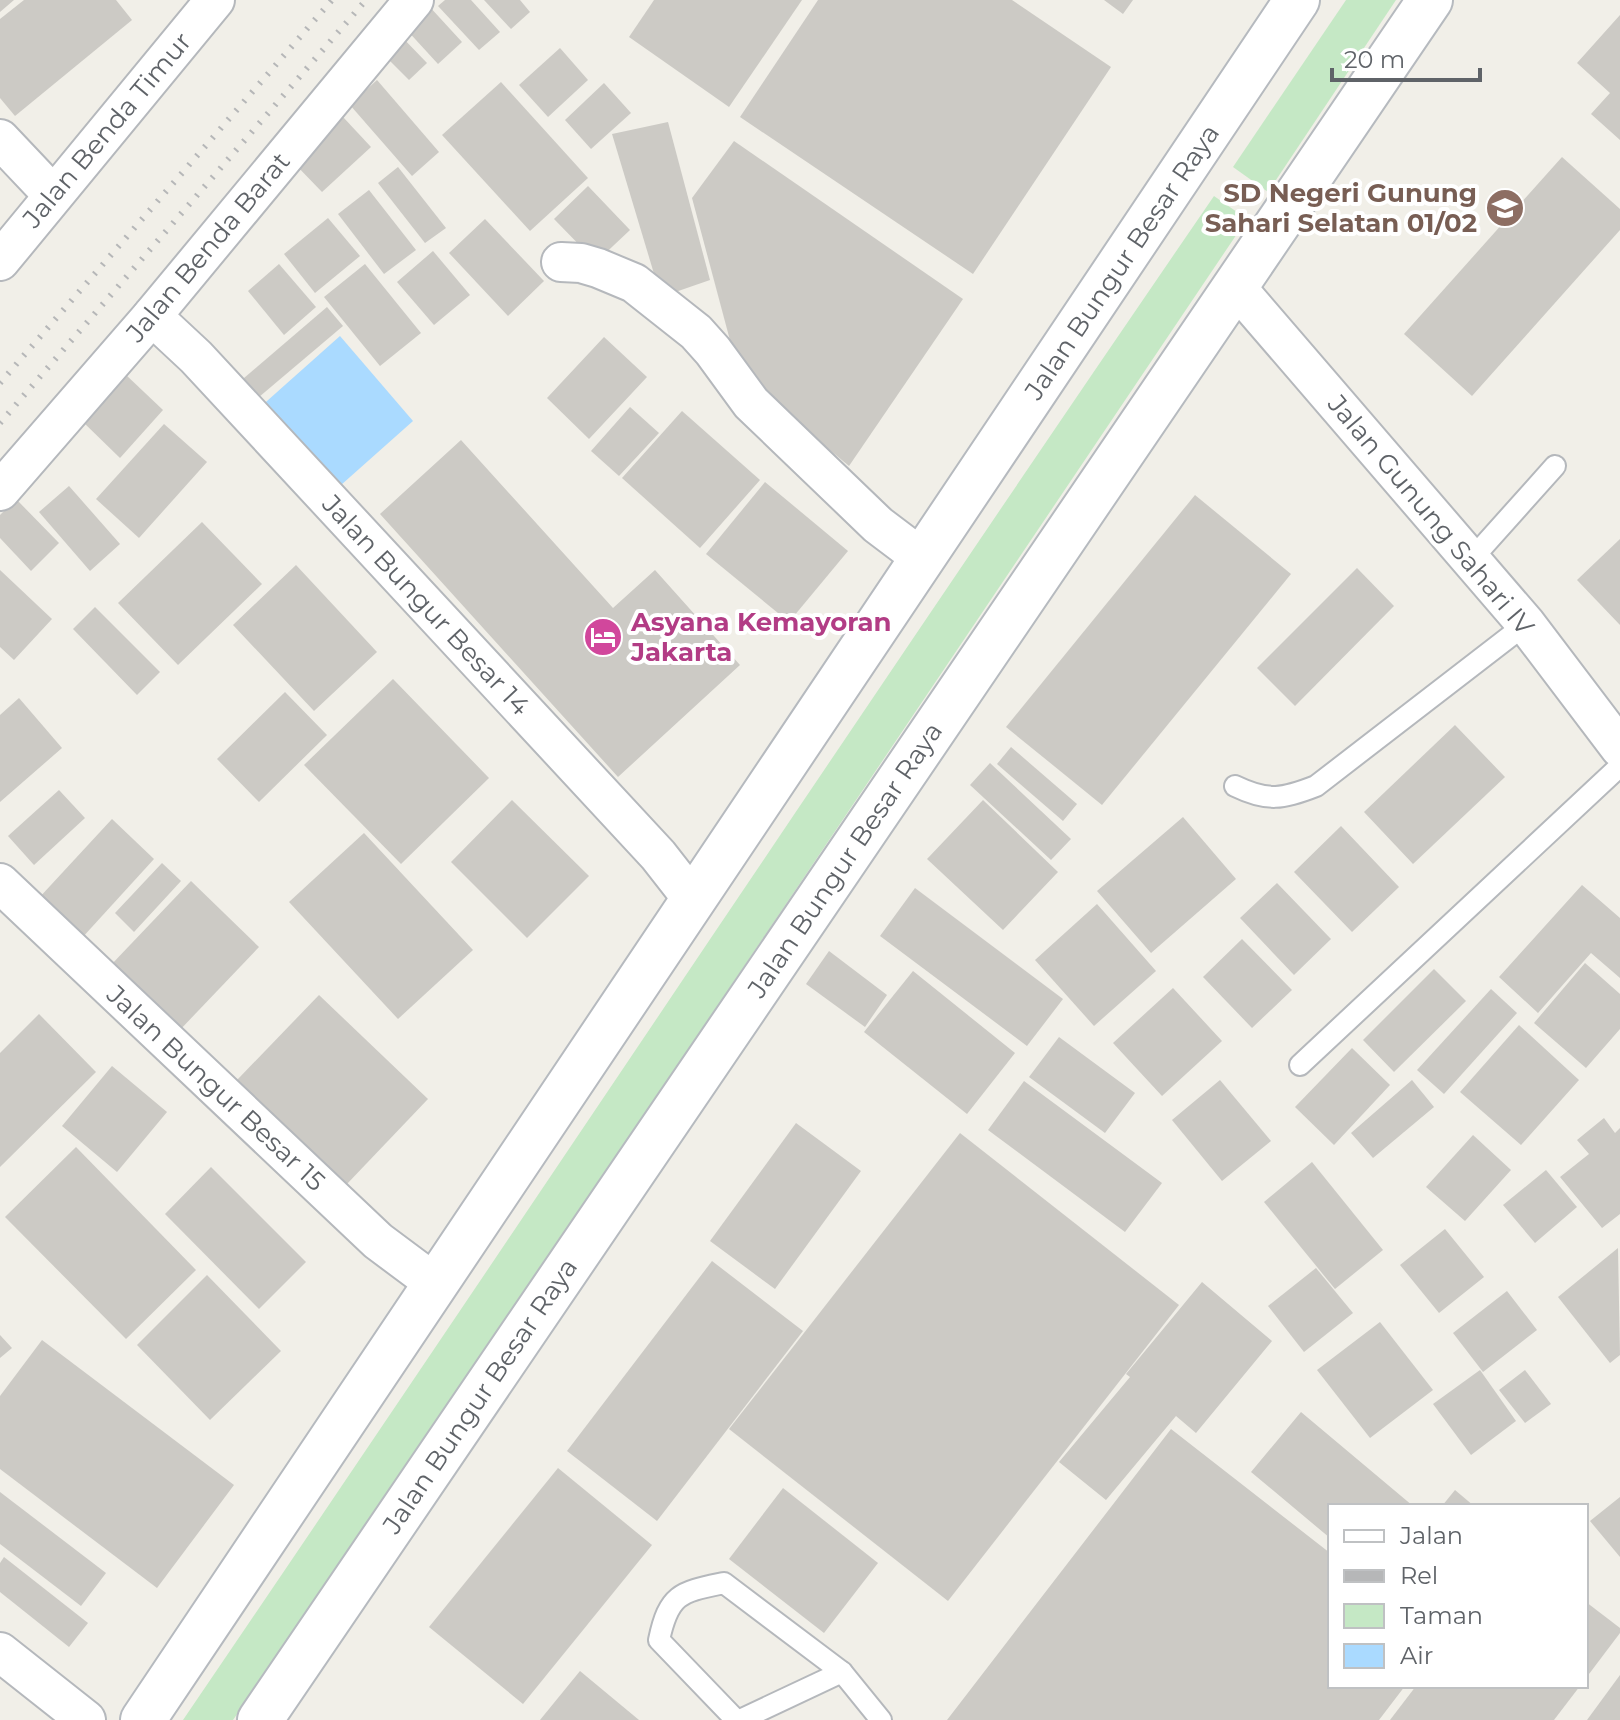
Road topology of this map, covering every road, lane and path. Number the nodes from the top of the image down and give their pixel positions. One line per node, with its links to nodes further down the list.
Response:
1 (215, 0): 6 (street, Jalan Benda Timur)
2 (414, 0): 10 (street, Jalan Benda Barat)
3 (1297, 0): 13 (main road, Jalan Bungur Besar Raya)
4 (1430, 0): 9 (main road, Jalan Bungur Besar Raya)
5 (0, 139): 6 (street)
6 (53, 195): 7 (street, Jalan Benda Timur)
7 (0, 261)
8 (561, 262): 13 (street)
9 (1235, 286): 14 (street, Jalan Gunung Sahari IV); 27 (main road, Jalan Bungur Besar Raya)
10 (152, 316): 12 (street, Jalan Benda Barat); 20 (street, Jalan Bungur Besar 14)
11 (1555, 466): 14 (lane)
12 (0, 491)
13 (923, 559): 20 (main road, Jalan Bungur Besar Raya)
14 (1470, 561): 15 (street, Jalan Gunung Sahari IV)
15 (1526, 624): 16 (street, Jalan Gunung Sahari IV); 18 (lane)
16 (1620, 748)
17 (1620, 766): 21 (lane)
18 (1235, 786)
19 (0, 883): 22 (street, Jalan Bungur Besar 15)
20 (694, 901): 22 (main road, Jalan Bungur Besar Raya)
21 (1300, 1065)
22 (437, 1285): 26 (main road, Jalan Bungur Besar Raya)
23 (0, 1652): 25 (street)
24 (842, 1672): 28 (lane); 28 (lane); 29 (lane)
25 (86, 1720)
26 (143, 1720)
27 (260, 1720)
28 (738, 1720)
29 (881, 1720)

